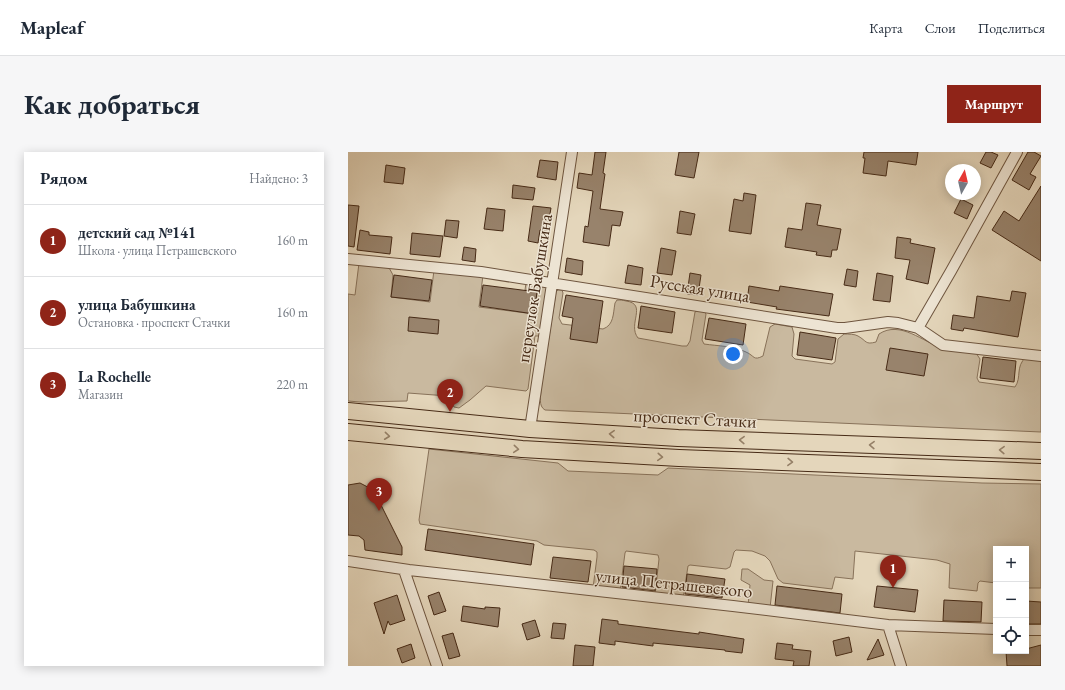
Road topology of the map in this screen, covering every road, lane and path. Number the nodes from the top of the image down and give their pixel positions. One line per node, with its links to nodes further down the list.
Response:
1 (572, 152): 4 (street, переулок Бабушкина)
2 (1017, 152): 5 (street)
3 (348, 259): 4 (street, Русская улица)
4 (552, 282): 5 (street, Русская улица); 8 (street, переулок Бабушкина)
5 (918, 328): 6 (street, Русская улица)
6 (1041, 356)
7 (348, 411): 8 (main road, проспект Стачки)
8 (530, 429): 10 (main road, проспект Стачки, one-way to 8)
9 (348, 432): 11 (main road, one-way to 11)
10 (1041, 451)
11 (1041, 472)
12 (348, 561): 13 (street, улица Петрашевского)
13 (364, 563): 14 (street); 15 (street, улица Петрашевского)
14 (348, 570)
15 (404, 570): 16 (street, улица Петрашевского); 20 (street)
16 (888, 625): 17 (street, улица Петрашевского); 21 (street)
17 (993, 629)
18 (1029, 630): 19 (street)
19 (1041, 630)
20 (437, 666)
21 (901, 666)

